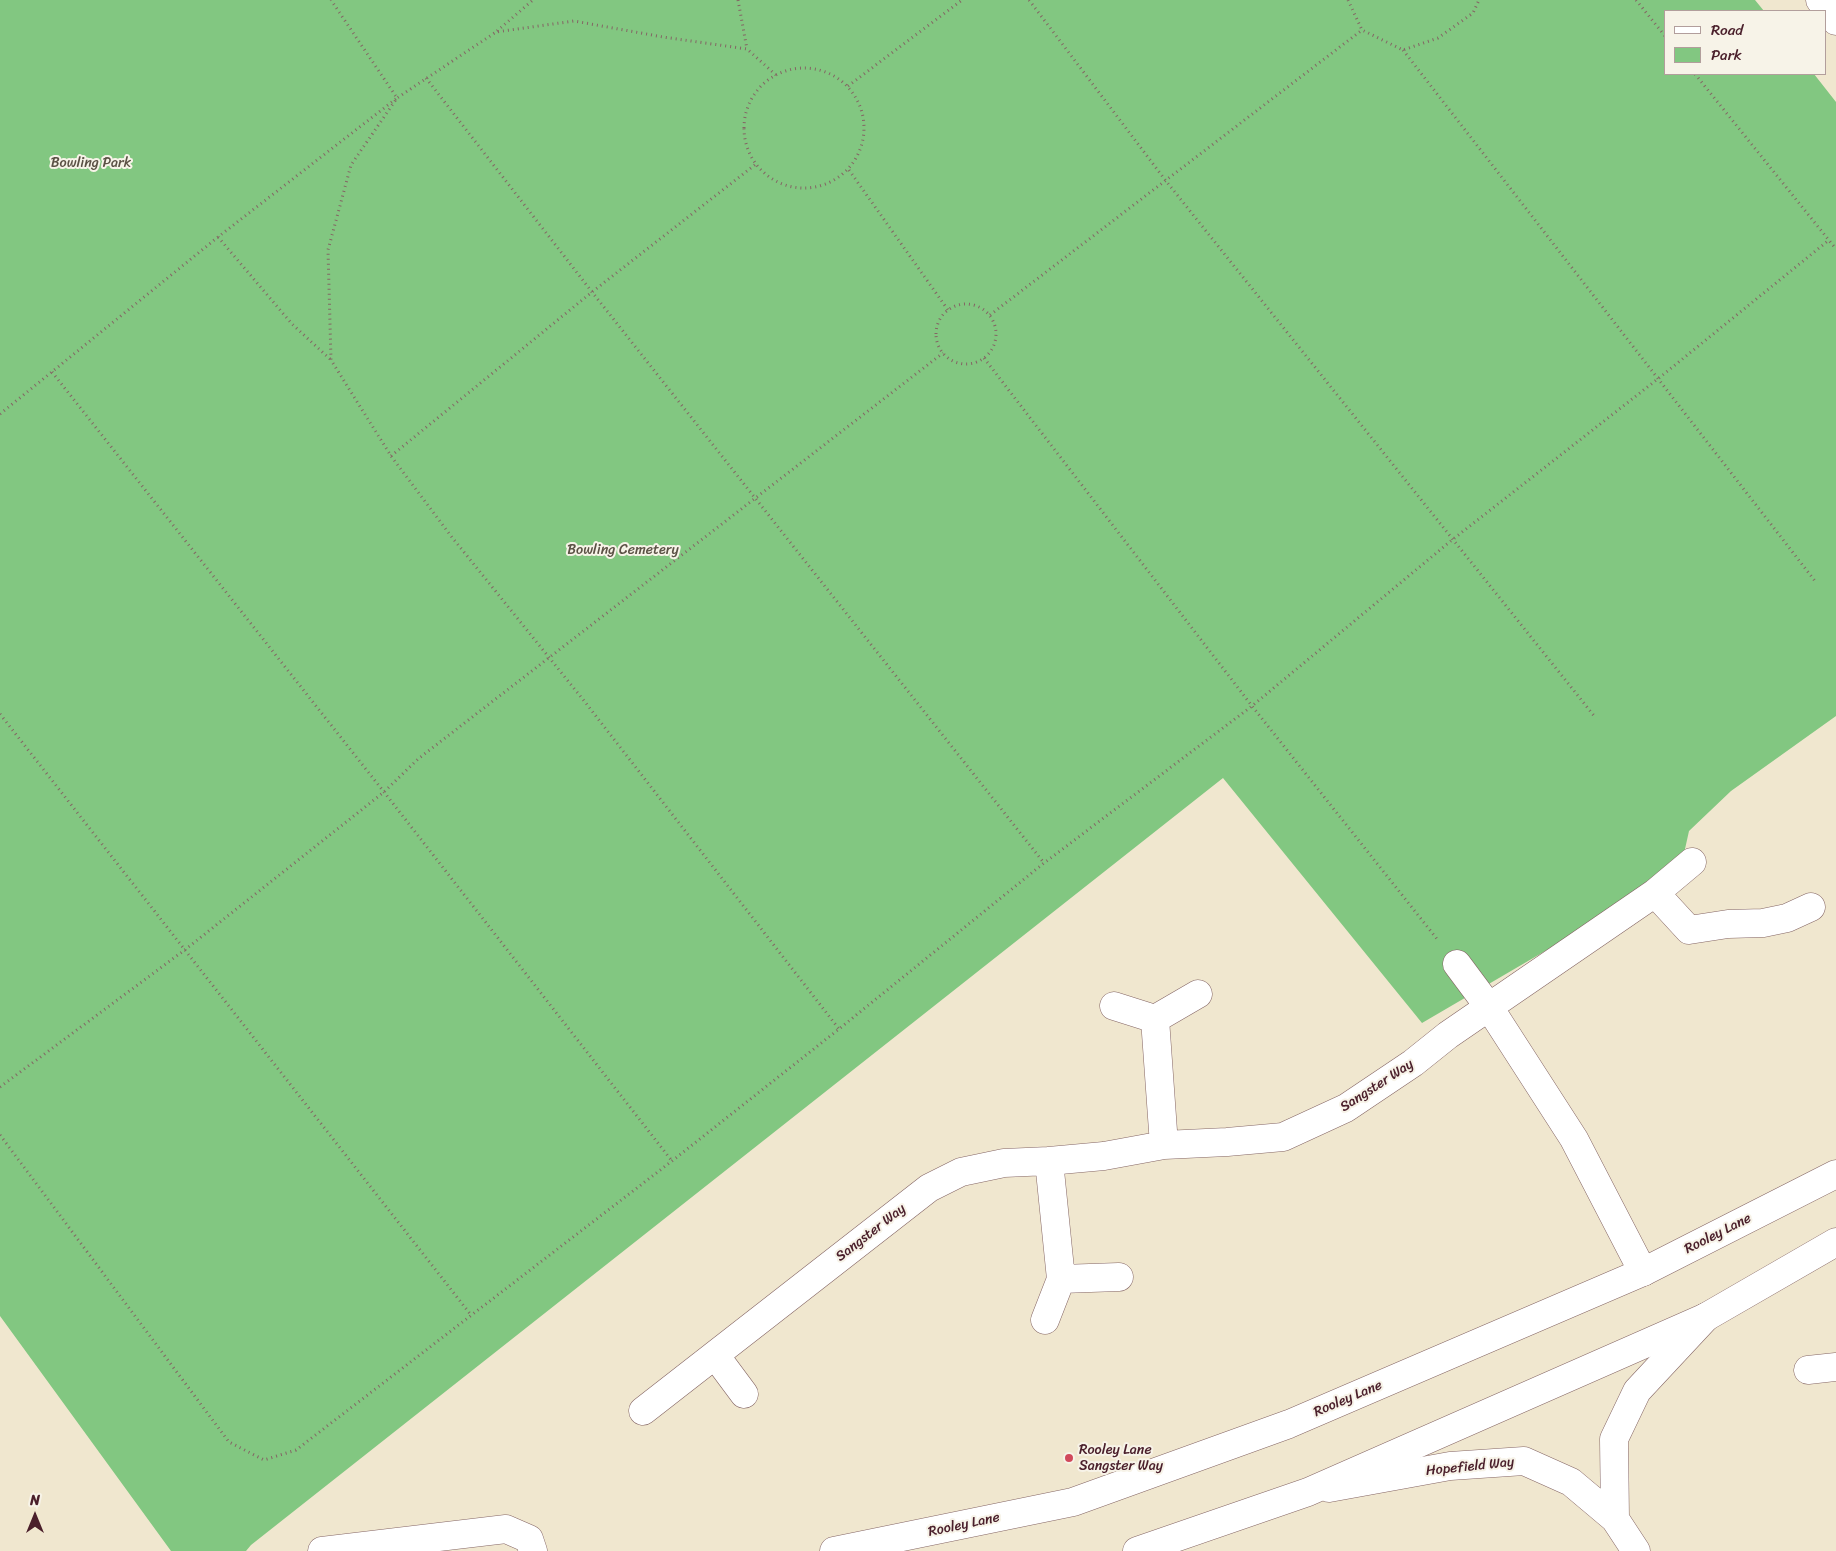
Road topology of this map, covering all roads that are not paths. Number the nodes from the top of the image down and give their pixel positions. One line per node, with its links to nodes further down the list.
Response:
1 (1820, 0): 2 (main road)
2 (1836, 21)
3 (1692, 862): 4 (main road, Sangster Way)
4 (1655, 893): 5 (main road); 9 (main road, Sangster Way)
5 (1810, 907)
6 (1457, 964): 9 (main road)
7 (1198, 994): 10 (main road)
8 (1114, 1006): 10 (main road)
9 (1490, 1007): 11 (main road, Sangster Way); 15 (main road)
10 (1155, 1019): 11 (main road)
11 (1164, 1145): 12 (main road, Sangster Way)
12 (1048, 1161): 17 (main road); 20 (main road, Sangster Way)
13 (1836, 1174): 15 (main road, Rooley Lane)
14 (1836, 1242): 18 (main road)
15 (1642, 1272): 29 (main road, Rooley Lane)
16 (1118, 1277): 17 (main road)
17 (1061, 1279): 19 (main road)
18 (1706, 1317): 25 (main road); 26 (main road)
19 (1045, 1320)
20 (715, 1355): 23 (main road); 24 (main road, Sangster Way)
21 (1836, 1366): 22 (main road)
22 (1808, 1370)
23 (744, 1394)
24 (643, 1411)
25 (1308, 1492): 26 (main road, Hopefield Way); 30 (main road)
26 (1615, 1520): 31 (main road, Hopefield Way)
27 (322, 1551): 28 (main road)
28 (533, 1551)
29 (834, 1551)
30 (1137, 1551)
31 (1636, 1551)

